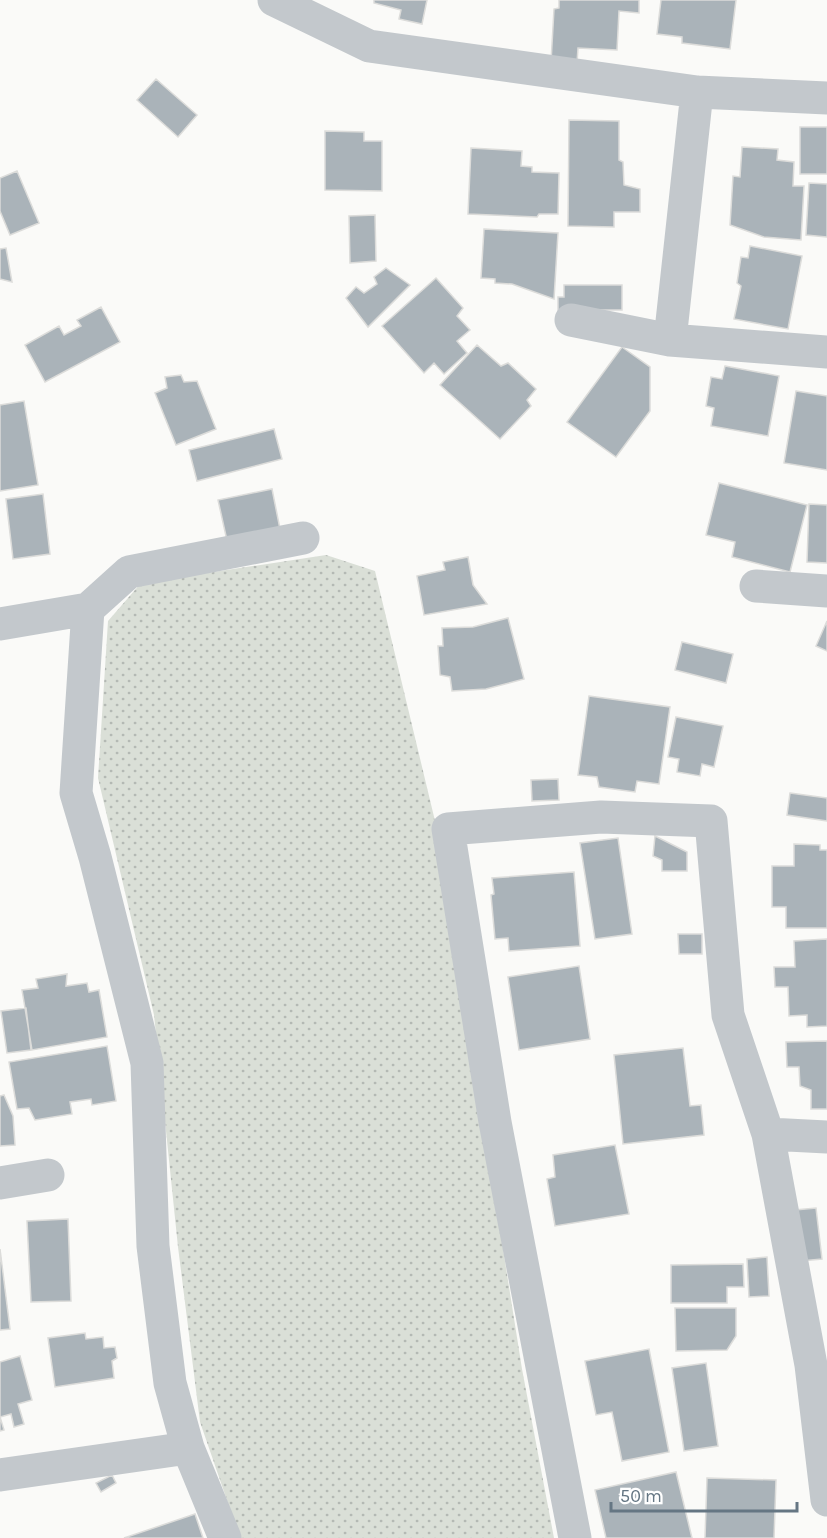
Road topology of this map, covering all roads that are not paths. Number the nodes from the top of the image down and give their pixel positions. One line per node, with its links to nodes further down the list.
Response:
1 (274, 0): 2 (street)
2 (307, 7): 3 (street)
3 (697, 92): 4 (street); 6 (street)
4 (827, 98)
5 (571, 320): 6 (street)
6 (670, 340): 7 (street)
7 (827, 352)
8 (303, 538): 11 (street)
9 (756, 586): 10 (street)
10 (827, 591)
11 (88, 609): 12 (street); 18 (street)
12 (0, 624)
13 (768, 1134): 14 (street); 17 (street); 22 (street)
14 (827, 1137)
15 (48, 1175): 16 (street)
16 (0, 1183)
17 (819, 1366): 20 (street)
18 (188, 1448): 19 (street); 21 (street)
19 (0, 1475)
20 (827, 1500)
21 (225, 1538)
22 (574, 1538)

